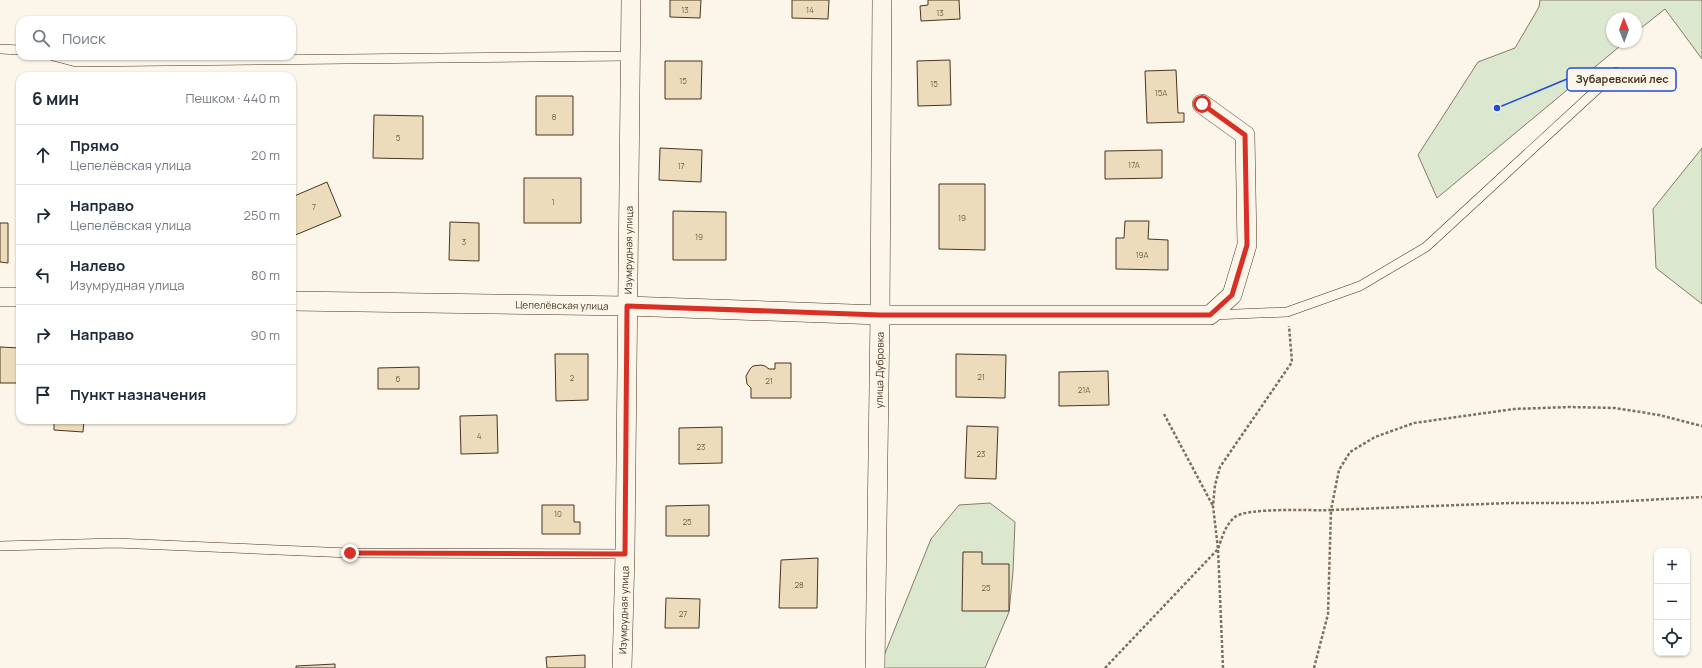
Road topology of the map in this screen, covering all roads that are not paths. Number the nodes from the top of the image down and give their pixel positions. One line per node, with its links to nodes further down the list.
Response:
1 (631, 0): 5 (street, Изумрудная улица)
2 (882, 0): 15 (street, улица Дубровка)
3 (0, 49): 4 (lane)
4 (16, 50)
5 (630, 56): 8 (lane); 14 (street, Изумрудная улица)
6 (68, 60): 7 (lane)
7 (261, 60)
8 (296, 60)
9 (1616, 72): 16 (lane)
10 (1202, 104): 16 (street)
11 (0, 297): 12 (street)
12 (16, 297)
13 (296, 301): 14 (street, Цепелёвская улица)
14 (627, 306): 15 (street, Цепелёвская улица); 18 (street, Изумрудная улица)
15 (880, 315): 16 (street, Цепелёвская улица); 20 (street, улица Дубровка)
16 (1210, 315)
17 (0, 546): 18 (lane)
18 (625, 554): 19 (street, Изумрудная улица)
19 (622, 668)
20 (875, 668)

